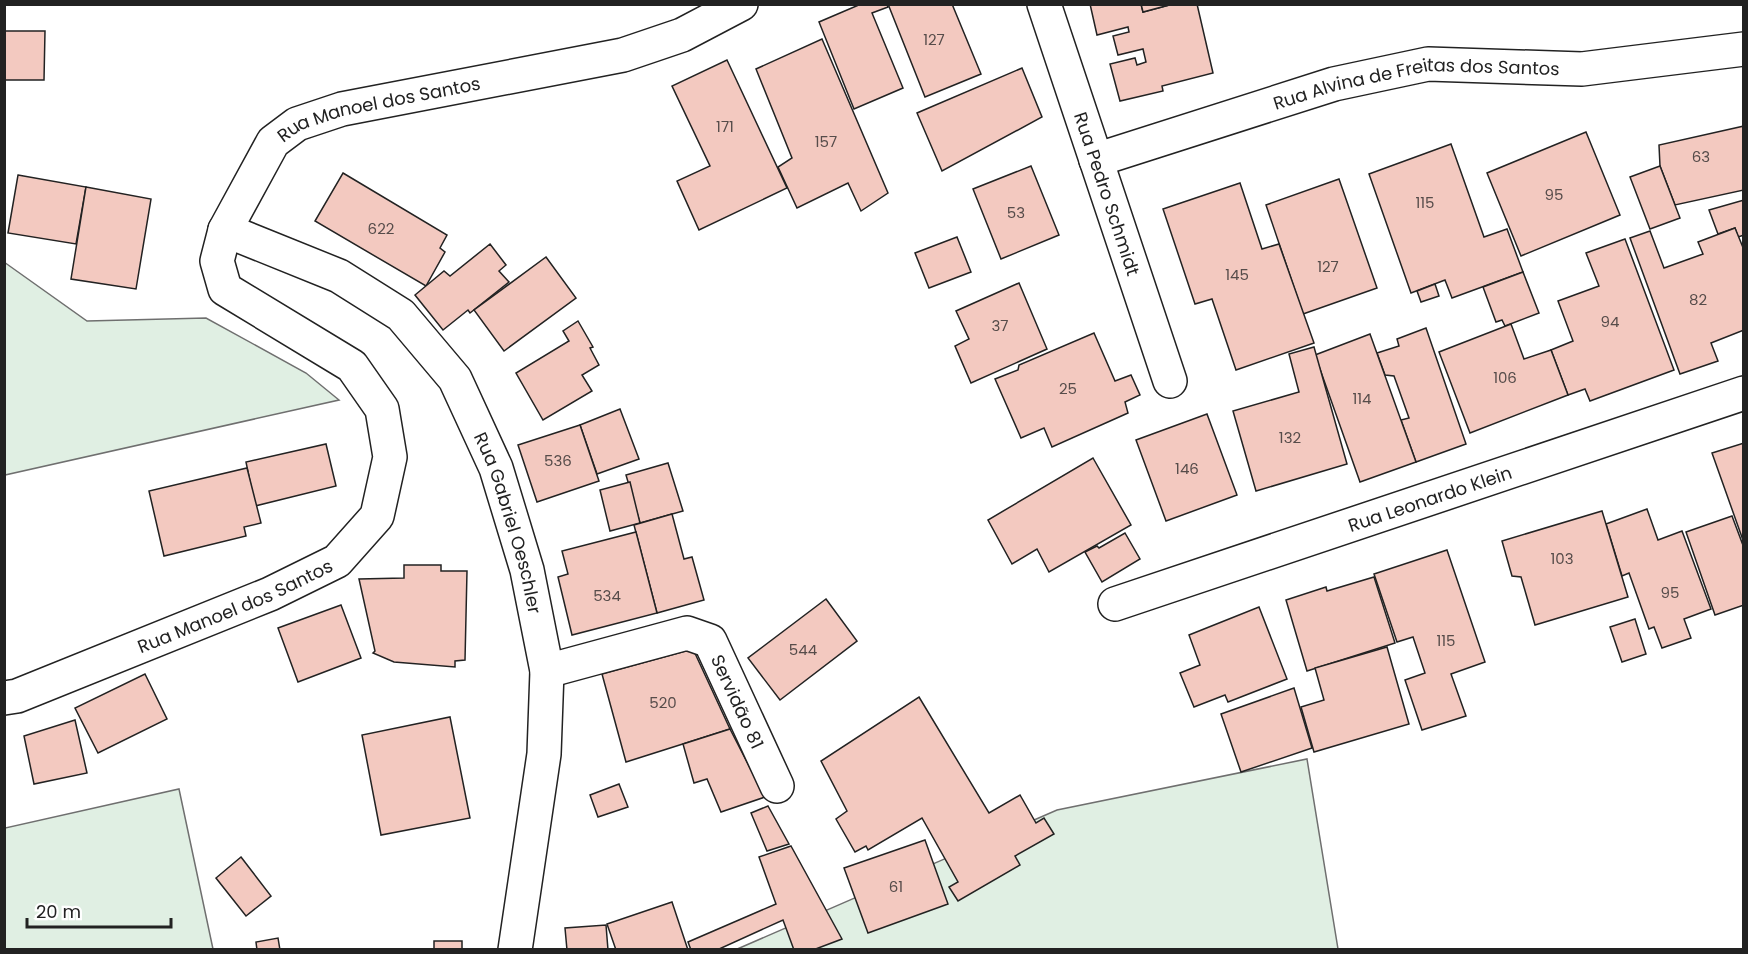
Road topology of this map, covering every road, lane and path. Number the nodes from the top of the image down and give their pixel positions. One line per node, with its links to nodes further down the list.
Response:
1 (741, 4): 5 (street, Rua Manoel dos Santos)
2 (1044, 4): 4 (street, Rua Pedro Schmidt)
3 (1743, 49): 4 (street, Rua Alvina de Freitas dos Santos)
4 (1096, 160): 6 (street, Rua Pedro Schmidt)
5 (225, 230): 9 (street, Rua Gabriel Oeschler); 10 (street, Rua Manoel dos Santos)
6 (1170, 381)
7 (1743, 393): 8 (street, Rua Leonardo Klein)
8 (1115, 604)
9 (547, 671): 11 (street, Servidão 81); 12 (street, Rua Gabriel Oeschler)
10 (9, 695)
11 (777, 786)
12 (515, 950)

